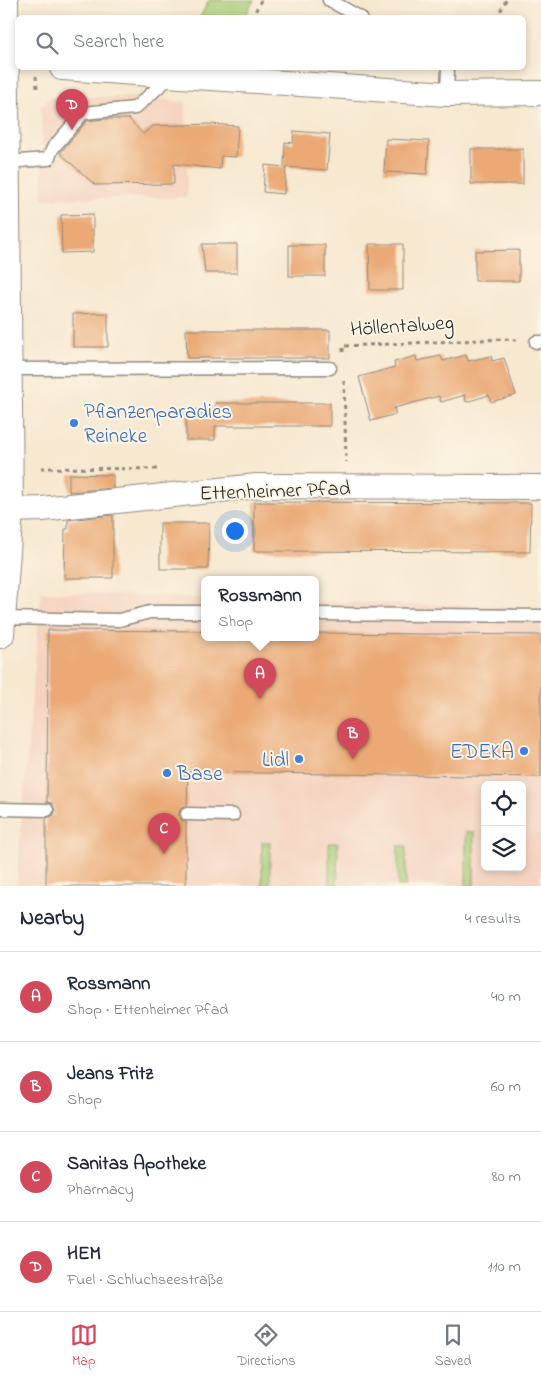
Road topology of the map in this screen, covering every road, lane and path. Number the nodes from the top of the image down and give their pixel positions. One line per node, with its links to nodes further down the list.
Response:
1 (4, 0): 8 (street)
2 (261, 0): 5 (path)
3 (329, 0): 6 (lane)
4 (506, 0): 7 (path)
5 (254, 15)
6 (356, 15)
7 (498, 15)
8 (7, 65): 14 (street)
9 (94, 70): 11 (street)
10 (448, 70): 12 (lane)
11 (173, 75): 12 (street); 14 (lane)
12 (447, 94): 13 (street)
13 (541, 94)
14 (5, 162): 15 (street)
15 (3, 226): 19 (street)
16 (539, 342): 17 (path, Höllentalweg)
17 (344, 356)
18 (330, 368): 19 (lane)
19 (7, 369): 23 (street)
20 (344, 376): 21 (path)
21 (345, 486): 22 (street, Ettenheimer Pfad); 23 (street, Ettenheimer Pfad)
22 (541, 487)
23 (6, 527): 27 (street)
24 (201, 612): 27 (lane)
25 (319, 614): 26 (lane)
26 (541, 616)
27 (1, 626)
28 (0, 809): 29 (lane)
29 (46, 810)
30 (186, 814): 31 (lane)
31 (233, 816)

